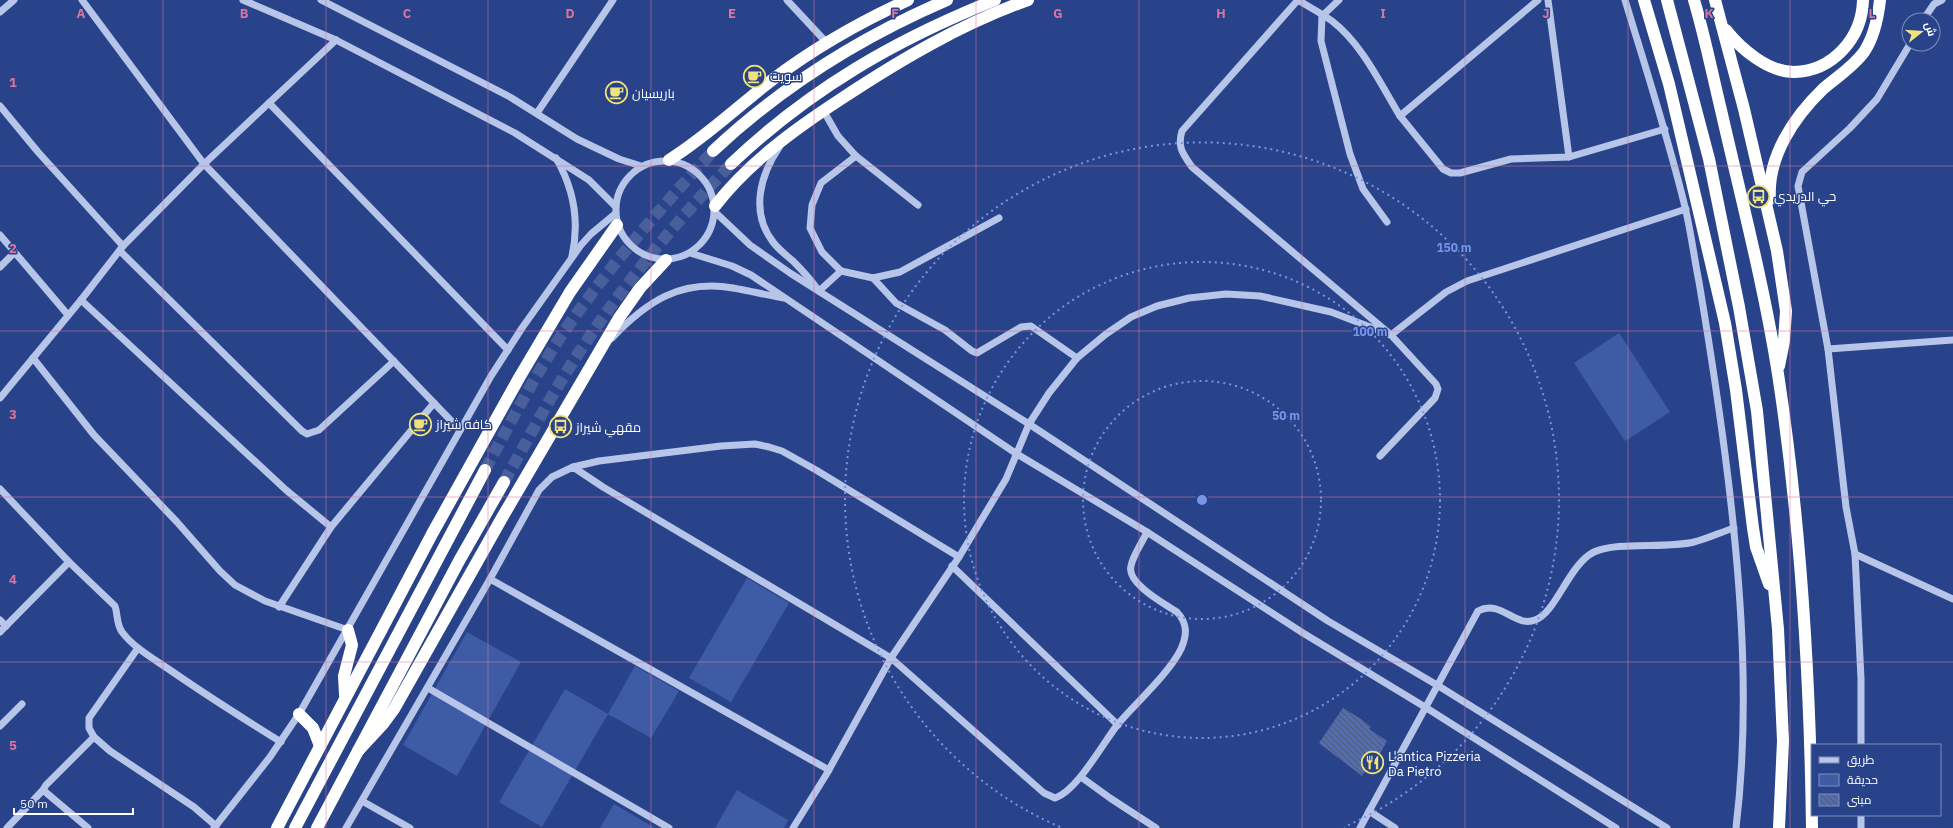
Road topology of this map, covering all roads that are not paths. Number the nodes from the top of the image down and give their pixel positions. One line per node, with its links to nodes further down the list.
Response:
1 (14, 0): 24 (street)
2 (82, 0): 43 (street)
3 (243, 0): 23 (street)
4 (321, 0): 34 (street)
5 (612, 0): 34 (street)
6 (787, 0): 29 (street)
7 (908, 0): 29 (highway)
8 (947, 0): 38 (highway)
9 (996, 0): 44 (highway)
10 (1028, 0): 33 (highway)
11 (1298, 0): 26 (street); 66 (street)
12 (1340, 0): 26 (street)
13 (1538, 0): 35 (street)
14 (1548, 0): 41 (street)
15 (1625, 0): 36 (street)
16 (1644, 0): 94 (highway)
17 (1667, 0): 94 (highway)
18 (1694, 0): 74 (highway)
19 (1715, 0): 27 (highway)
20 (1863, 0): 27 (highway)
21 (1880, 0): 51 (highway)
22 (1942, 0): 25 (street)
23 (259, 3): 28 (street)
24 (0, 12)
25 (1928, 12)
26 (1322, 16): 35 (street); 52 (street)
27 (1722, 26): 51 (highway)
28 (336, 40): 31 (street); 40 (street)
29 (827, 43): 42 (highway)
30 (1905, 52): 69 (street)
31 (269, 103): 43 (street); 70 (street)
32 (0, 106): 54 (street)
33 (823, 110): 37 (highway); 39 (street)
34 (537, 113): 45 (street)
35 (1400, 116): 41 (street)
36 (1665, 129): 41 (street); 48 (street)
37 (784, 139): 47 (highway); 62 (street)
38 (713, 151)
39 (856, 156): 46 (street); 60 (street)
40 (555, 157): 49 (street); 57 (street)
41 (1569, 157)
42 (669, 160): 45 (street); 47 (street)
43 (204, 164): 54 (street); 73 (street)
44 (731, 164)
45 (641, 166): 49 (street)
46 (918, 205)
47 (715, 209): 56 (street); 62 (street)
48 (1686, 209): 66 (street); 86 (street)
49 (616, 215): 57 (street); 58 (street); 104 (highway)
50 (999, 218): 61 (street)
51 (1770, 218): 74 (highway)
52 (1387, 222)
53 (0, 235): 55 (street)
54 (121, 249): 64 (street); 73 (street)
55 (14, 253): 59 (street); 65 (street)
56 (690, 253): 58 (street); 63 (street)
57 (571, 258): 70 (street)
58 (666, 260): 68 (highway)
59 (0, 267)
60 (841, 270): 61 (street); 62 (street)
61 (873, 278): 72 (street)
62 (819, 291): 77 (street)
63 (786, 298): 68 (street); 79 (street)
64 (81, 300): 65 (street); 85 (street)
65 (68, 315): 71 (street)
66 (1391, 335): 72 (street); 80 (street)
67 (1953, 340): 69 (street)
68 (602, 348): 115 (highway)
69 (1828, 349): 88 (street)
70 (508, 350): 78 (street)
71 (33, 358): 75 (street); 95 (street)
72 (1077, 358): 77 (street)
73 (394, 361): 76 (street)
74 (1778, 373): 112 (highway)
75 (0, 398)
76 (434, 402): 78 (street); 85 (street)
77 (1030, 424): 79 (street); 102 (street)
78 (460, 430): 98 (street)
79 (1017, 454): 87 (street); 89 (street)
80 (1380, 456)
81 (573, 466): 89 (street); 92 (street); 101 (street)
82 (485, 470): 127 (highway)
83 (504, 482): 115 (highway)
84 (0, 489): 90 (street)
85 (331, 528): 95 (street)
86 (1734, 528): 102 (street); 138 (street)
87 (1147, 532): 106 (street); 108 (street)
88 (1855, 554): 93 (street); 113 (street)
89 (959, 556): 91 (street)
90 (68, 562): 97 (street); 100 (street)
91 (952, 566): 101 (street); 108 (street)
92 (490, 579): 103 (street); 116 (street)
93 (1953, 599)
94 (1775, 600): 139 (highway)
95 (278, 607): 98 (street)
96 (0, 620): 97 (street)
97 (6, 626): 99 (street)
98 (348, 630): 104 (highway); 107 (street)
99 (0, 632)
100 (138, 648): 110 (street); 111 (street)
101 (891, 658): 116 (street); 117 (street)
102 (1438, 685): 106 (street); 137 (street)
103 (428, 688): 119 (street); 131 (street)
104 (345, 696): 114 (highway)
105 (22, 704): 109 (street)
106 (1425, 707): 120 (street); 136 (street)
107 (299, 714): 111 (street); 114 (highway)
108 (1118, 725): 117 (street)
109 (0, 726)
110 (94, 737): 118 (street); 123 (street)
111 (281, 742): 123 (street)
112 (1811, 744)
113 (1861, 744)
114 (320, 746): 126 (highway)
115 (358, 751): 128 (highway)
116 (829, 770): 132 (street)
117 (1081, 777): 133 (street)
118 (43, 790): 124 (street); 125 (street)
119 (362, 801): 129 (street); 130 (street)
120 (1368, 811): 134 (street); 135 (street)
121 (1812, 816): 140 (highway)
122 (1861, 816): 141 (street)
123 (215, 827)
124 (7, 828)
125 (88, 828)
126 (277, 828)
127 (295, 828)
128 (318, 828)
129 (346, 828)
130 (410, 828)
131 (669, 828)
132 (794, 828)
133 (1156, 828)
134 (1360, 828)
135 (1395, 828)
136 (1616, 828)
137 (1667, 828)
138 (1736, 828)
139 (1779, 828)
140 (1812, 828)
141 (1861, 828)

